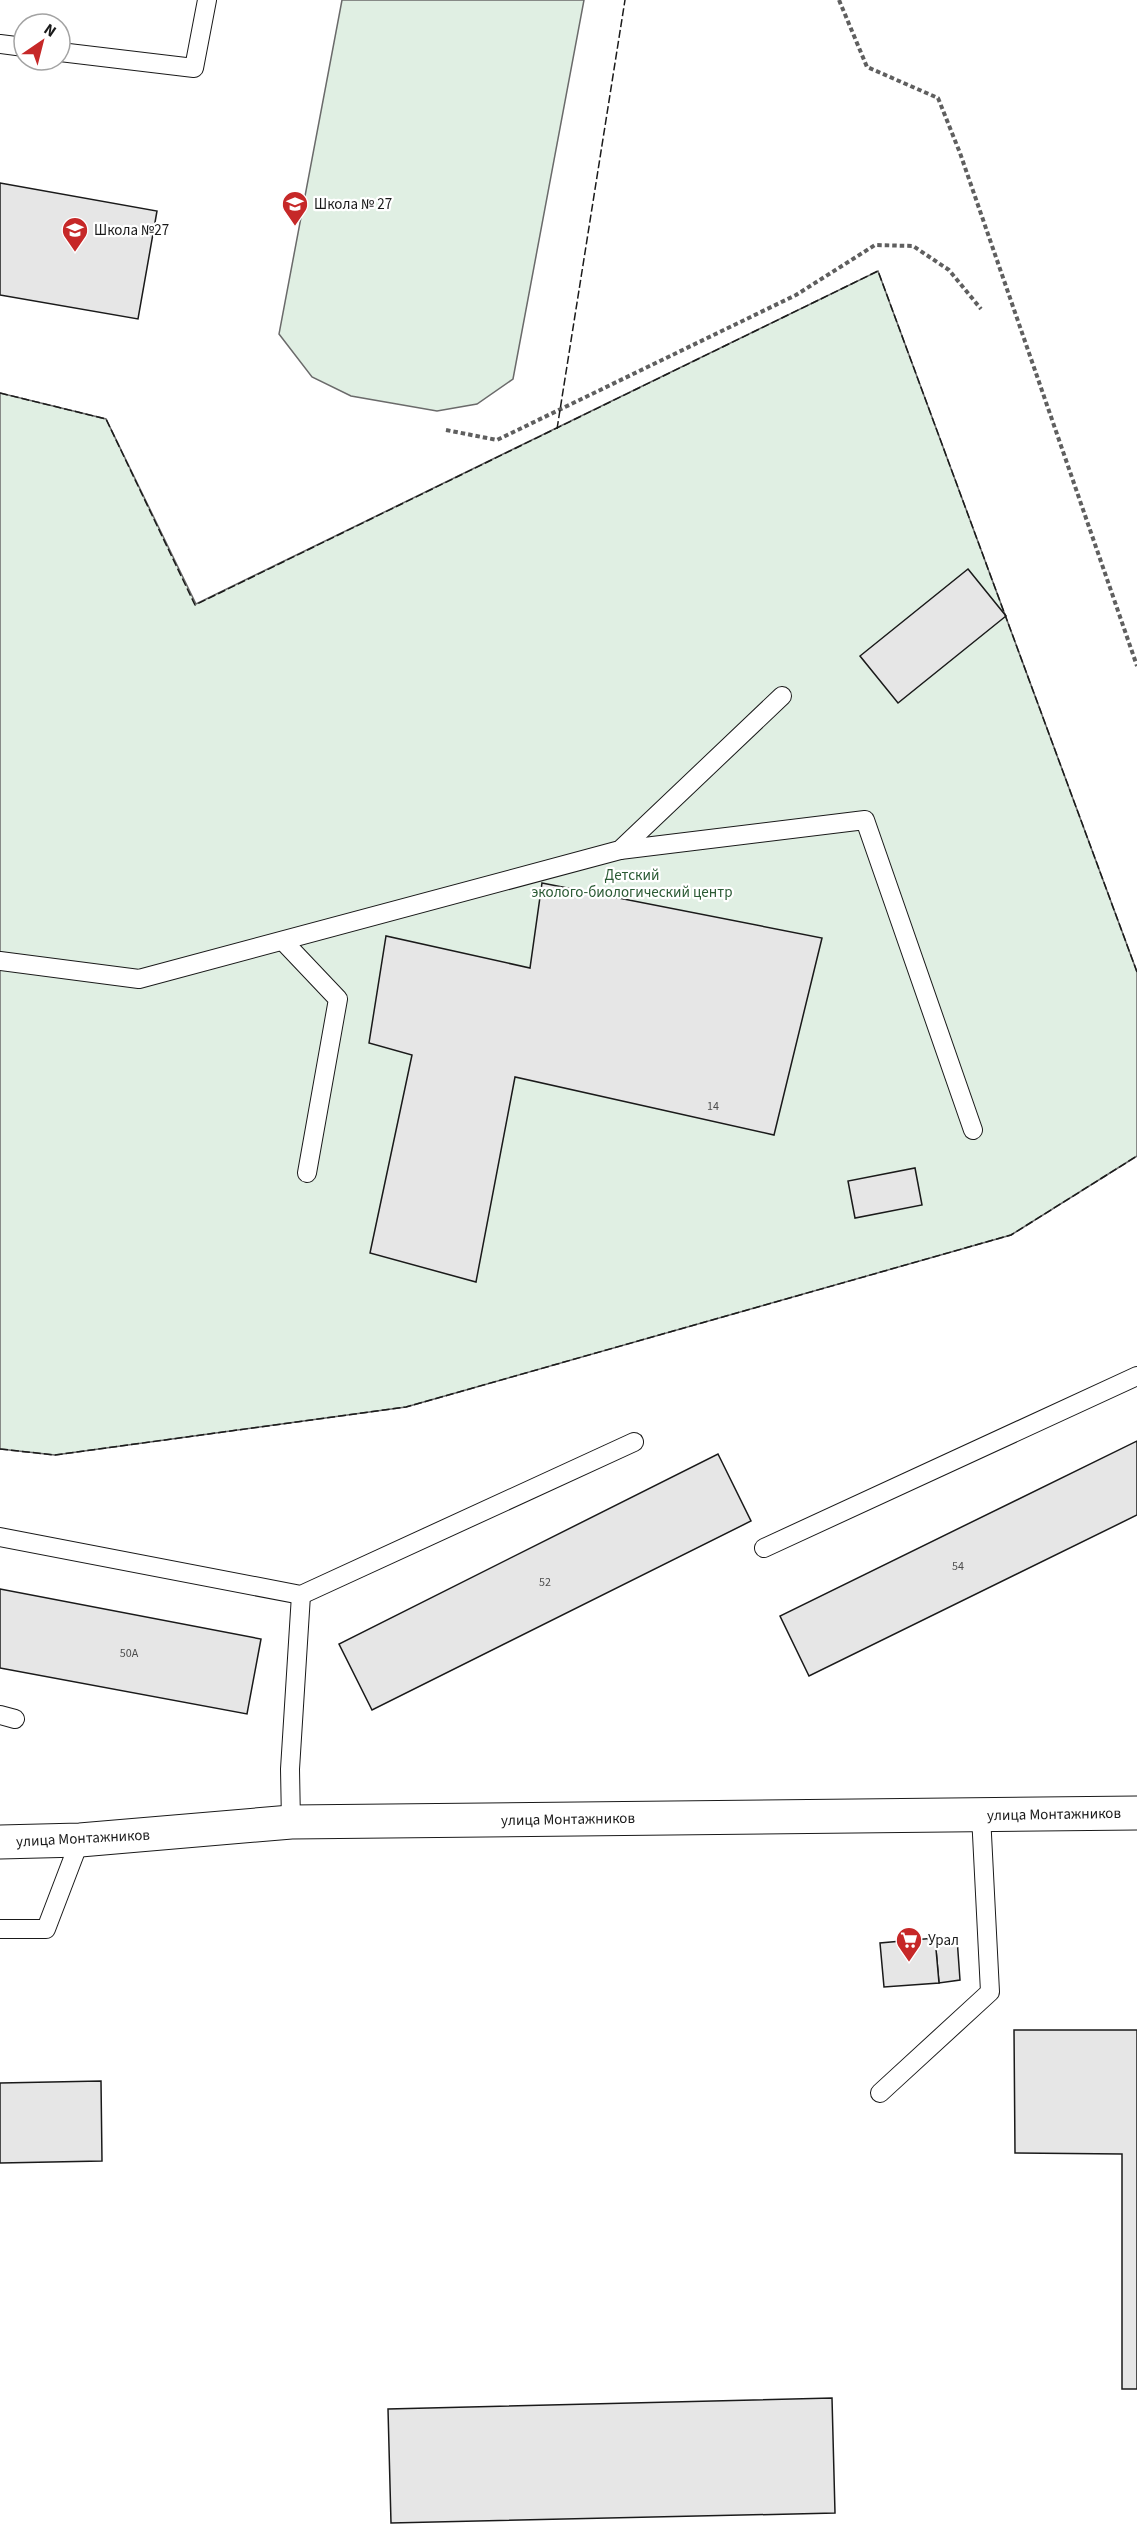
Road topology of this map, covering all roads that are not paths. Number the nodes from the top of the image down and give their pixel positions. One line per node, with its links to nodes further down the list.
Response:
1 (207, 0): 2 (lane)
2 (72, 53)
3 (782, 696): 4 (lane)
4 (620, 850): 5 (lane); 7 (lane)
5 (283, 941): 6 (lane); 8 (lane)
6 (0, 961)
7 (973, 1130)
8 (307, 1173)
9 (1137, 1376): 12 (lane)
10 (634, 1442): 13 (lane)
11 (0, 1537): 13 (lane)
12 (764, 1548)
13 (301, 1595): 16 (lane)
14 (1137, 1814): 15 (street, улица Монтажников)
15 (981, 1815): 16 (street, улица Монтажников); 20 (lane)
16 (291, 1822): 17 (street, улица Монтажников)
17 (80, 1840): 18 (street, улица Монтажников); 19 (lane)
18 (0, 1842)
19 (0, 1929)
20 (880, 2092)

